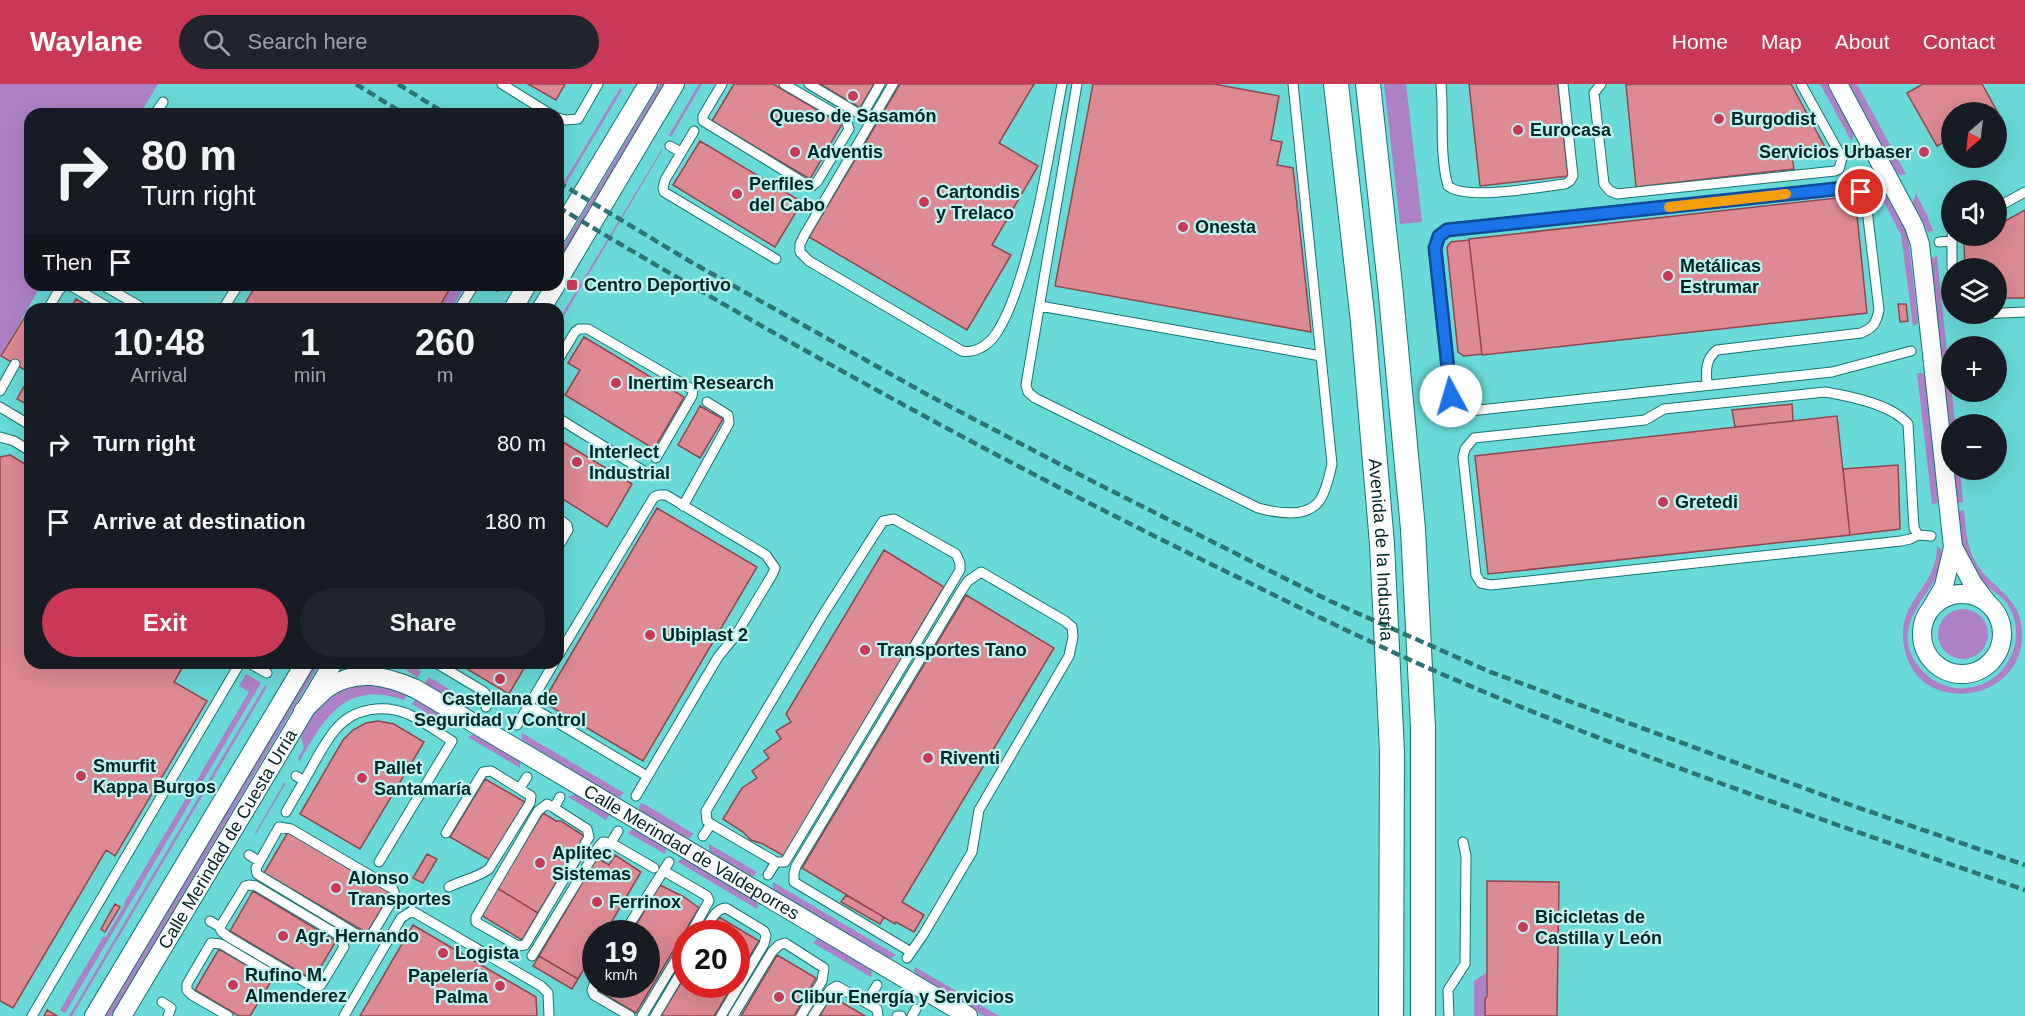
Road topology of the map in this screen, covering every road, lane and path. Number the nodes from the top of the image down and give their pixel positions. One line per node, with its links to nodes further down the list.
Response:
1 (502, 84): 22 (lane)
2 (598, 84): 23 (lane)
3 (648, 84): 31 (street)
4 (675, 84): 33 (street)
5 (722, 84): 6 (lane)
6 (784, 84)
7 (809, 84): 8 (lane)
8 (880, 84)
9 (893, 84): 10 (lane)
10 (1062, 84)
11 (1077, 84): 38 (lane)
12 (1293, 84): 43 (lane)
13 (1336, 84): 138 (main road, Avenida de la Industria)
14 (1368, 84): 117 (main road, Avenida de la Industria)
15 (1441, 84): 16 (lane)
16 (1563, 84)
17 (1601, 84): 28 (lane)
18 (1801, 84): 28 (lane)
19 (1838, 84): 60 (street)
20 (163, 102): 21 (lane)
21 (159, 108)
22 (540, 108)
23 (564, 120)
24 (694, 130): 26 (lane)
25 (670, 146): 26 (lane)
26 (681, 152): 32 (lane)
27 (1853, 153): 28 (lane)
28 (1842, 158)
29 (2025, 192): 30 (lane)
30 (2007, 202)
31 (564, 224)
32 (776, 259)
33 (564, 271)
34 (77, 291): 36 (lane)
35 (113, 291): 37 (lane)
36 (100, 303)
37 (134, 303)
38 (1040, 306): 43 (lane); 43 (lane)
39 (2025, 312): 40 (lane)
40 (2007, 313)
41 (564, 350): 53 (lane)
42 (1911, 351): 45 (lane)
43 (1321, 356)
44 (15, 364): 46 (lane)
45 (1707, 385): 45 (lane)
46 (0, 391)
47 (707, 402): 55 (lane)
48 (0, 407): 49 (lane)
49 (24, 421)
50 (564, 422): 54 (lane)
51 (0, 437): 52 (lane)
52 (24, 447)
53 (656, 458)
54 (642, 470)
55 (683, 506): 63 (lane); 77 (lane)
56 (564, 523): 59 (lane)
57 (1918, 535): 57 (lane); 58 (lane)
58 (1931, 536)
59 (564, 537)
60 (1953, 547): 61 (street); 62 (street)
61 (1988, 604): 62 (street); 62 (street)
62 (1933, 605)
63 (564, 646)
64 (236, 669): 122 (lane)
65 (260, 669): 71 (lane)
66 (300, 669): 123 (street, Calle Merindad de Cuesta Urria)
67 (329, 669): 75 (street, Calle Merindad de Cuesta Urria)
68 (396, 669): 72 (street, Calle Merindad de Valdeporres)
69 (446, 669): 74 (lane)
70 (550, 669): 73 (lane)
71 (267, 673)
72 (417, 688): 75 (street, Calle Merindad de Valdeporres); 137 (street, Calle Merindad de Valdeporres)
73 (528, 705): 76 (lane); 77 (lane)
74 (486, 706)
75 (303, 711): 124 (street, Calle Merindad de Cuesta Urria)
76 (517, 725)
77 (647, 776): 80 (lane)
78 (527, 777): 79 (lane)
79 (520, 788): 86 (lane); 97 (lane)
80 (636, 796)
81 (561, 797): 82 (lane)
82 (554, 808): 82 (lane)
83 (286, 812): 92 (lane)
84 (711, 824): 87 (lane); 94 (lane); 94 (lane)
85 (618, 831): 89 (lane)
86 (446, 833)
87 (703, 836)
88 (1463, 842): 118 (lane)
89 (611, 843): 95 (lane); 110 (lane)
90 (249, 855): 91 (lane)
91 (259, 861): 91 (lane)
92 (379, 862)
93 (669, 862): 95 (lane)
94 (776, 862): 96 (lane)
95 (659, 870): 99 (lane); 100 (lane)
96 (768, 875)
97 (449, 887)
98 (763, 917): 106 (lane)
99 (631, 920)
100 (699, 920)
101 (712, 920): 102 (lane)
102 (746, 920)
103 (210, 921): 105 (lane)
104 (750, 922): 106 (lane)
105 (220, 927): 105 (lane)
106 (758, 927): 132 (lane)
107 (802, 940): 108 (lane)
108 (796, 950): 133 (lane); 134 (lane)
109 (909, 955): 109 (lane)
110 (532, 956)
111 (187, 960): 112 (lane)
112 (197, 966): 114 (lane); 126 (lane)
113 (672, 966): 130 (lane)
114 (278, 978)
115 (877, 985): 121 (lane)
116 (672, 987): 131 (lane)
117 (1430, 990): 118 (lane); 139 (main road, Avenida de la Industria)
118 (1448, 990): 140 (lane)
119 (601, 998): 129 (lane)
120 (162, 1002): 125 (lane)
121 (866, 1002): 135 (lane); 136 (lane)
122 (32, 1016)
123 (94, 1016)
124 (122, 1016)
125 (168, 1016)
126 (228, 1016)
127 (344, 1016): 128 (lane)
128 (549, 1016)
129 (630, 1016)
130 (642, 1016)
131 (655, 1016)
132 (721, 1016)
133 (734, 1016)
134 (801, 1016)
135 (813, 1016)
136 (878, 1016)
137 (968, 1016)
138 (1391, 1016)
139 (1423, 1016)
140 (1449, 1016)

